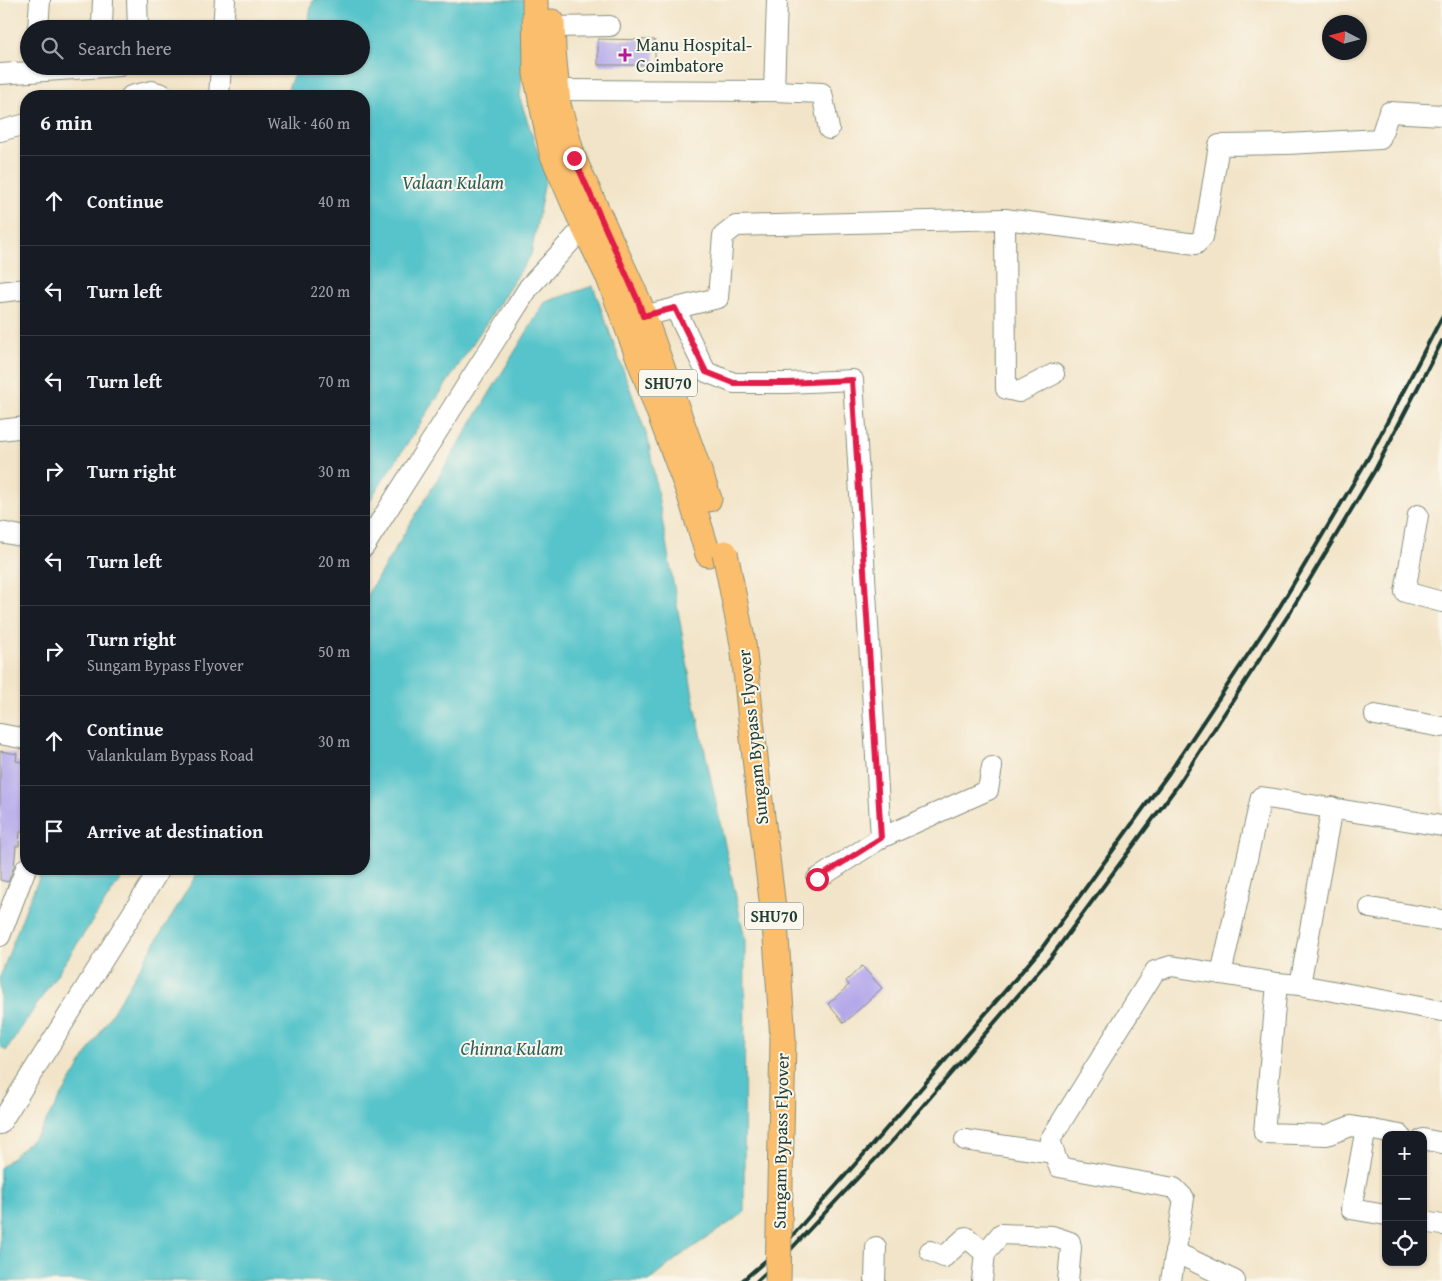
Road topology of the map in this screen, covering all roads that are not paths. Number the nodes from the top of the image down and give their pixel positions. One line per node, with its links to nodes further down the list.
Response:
1 (40, 0): 8 (street)
2 (103, 0): 9 (street)
3 (137, 0): 10 (street)
4 (225, 0): 11 (street)
5 (536, 0): 25 (main road, SHU70)
6 (552, 0): 13 (main road, SHU70)
7 (777, 0): 19 (street)
8 (39, 20)
9 (102, 20)
10 (138, 20)
11 (224, 20)
12 (610, 26): 13 (street)
13 (552, 27): 18 (main road, SHU70)
14 (20, 71): 15 (street)
15 (0, 74)
16 (220, 75): 17 (street)
17 (219, 90)
18 (556, 90): 19 (street); 25 (main road, SHU70)
19 (774, 91): 22 (street)
20 (1442, 115): 24 (street)
21 (20, 126): 23 (street)
22 (829, 128)
23 (0, 131)
24 (1004, 219): 28 (street); 30 (street)
25 (592, 222): 29 (main road, Sungam Bypass Flyover / SHU70); 36 (street); 37 (main road, Sungam Bypass Flyover / SHU70)
26 (20, 290): 27 (street)
27 (0, 292)
28 (675, 308): 29 (street); 46 (street)
29 (643, 316): 37 (main road, Sungam Bypass Flyover / SHU70)
30 (1054, 374)
31 (20, 428): 32 (street)
32 (0, 430)
33 (1418, 515): 38 (street)
34 (0, 532): 35 (street)
35 (20, 535)
36 (370, 538)
37 (717, 554): 71 (main road, Sungam Bypass Flyover / SHU70); 72 (main road, Sungam Bypass Flyover / SHU70, bridge)
38 (1442, 602)
39 (1375, 715): 40 (street)
40 (1442, 727)
41 (0, 734): 42 (street)
42 (20, 738)
43 (992, 767): 46 (street)
44 (1332, 807): 45 (street); 53 (street); 55 (street)
45 (1442, 826)
46 (881, 838): 49 (street)
47 (23, 875): 52 (street)
48 (156, 875): 57 (street)
49 (817, 879)
50 (1370, 908): 51 (street)
51 (1442, 920)
52 (0, 936)
53 (1221, 974): 54 (street); 63 (street)
54 (1277, 983): 55 (street); 58 (street)
55 (1300, 985): 56 (street)
56 (1442, 1011)
57 (0, 1124)
58 (1366, 1128): 59 (street); 64 (street)
59 (1382, 1131)
60 (965, 1140): 63 (street)
61 (1427, 1140): 62 (street)
62 (1442, 1143)
63 (1054, 1153): 69 (street)
64 (1382, 1214)
65 (1427, 1223): 66 (street)
66 (1442, 1225)
67 (876, 1247): 73 (street)
68 (930, 1251): 70 (street)
69 (1175, 1252): 76 (street); 77 (street)
70 (985, 1253): 74 (street); 75 (street)
71 (763, 1281)
72 (778, 1281)
73 (875, 1281)
74 (982, 1281)
75 (1068, 1281)
76 (1171, 1281)
77 (1236, 1281)

